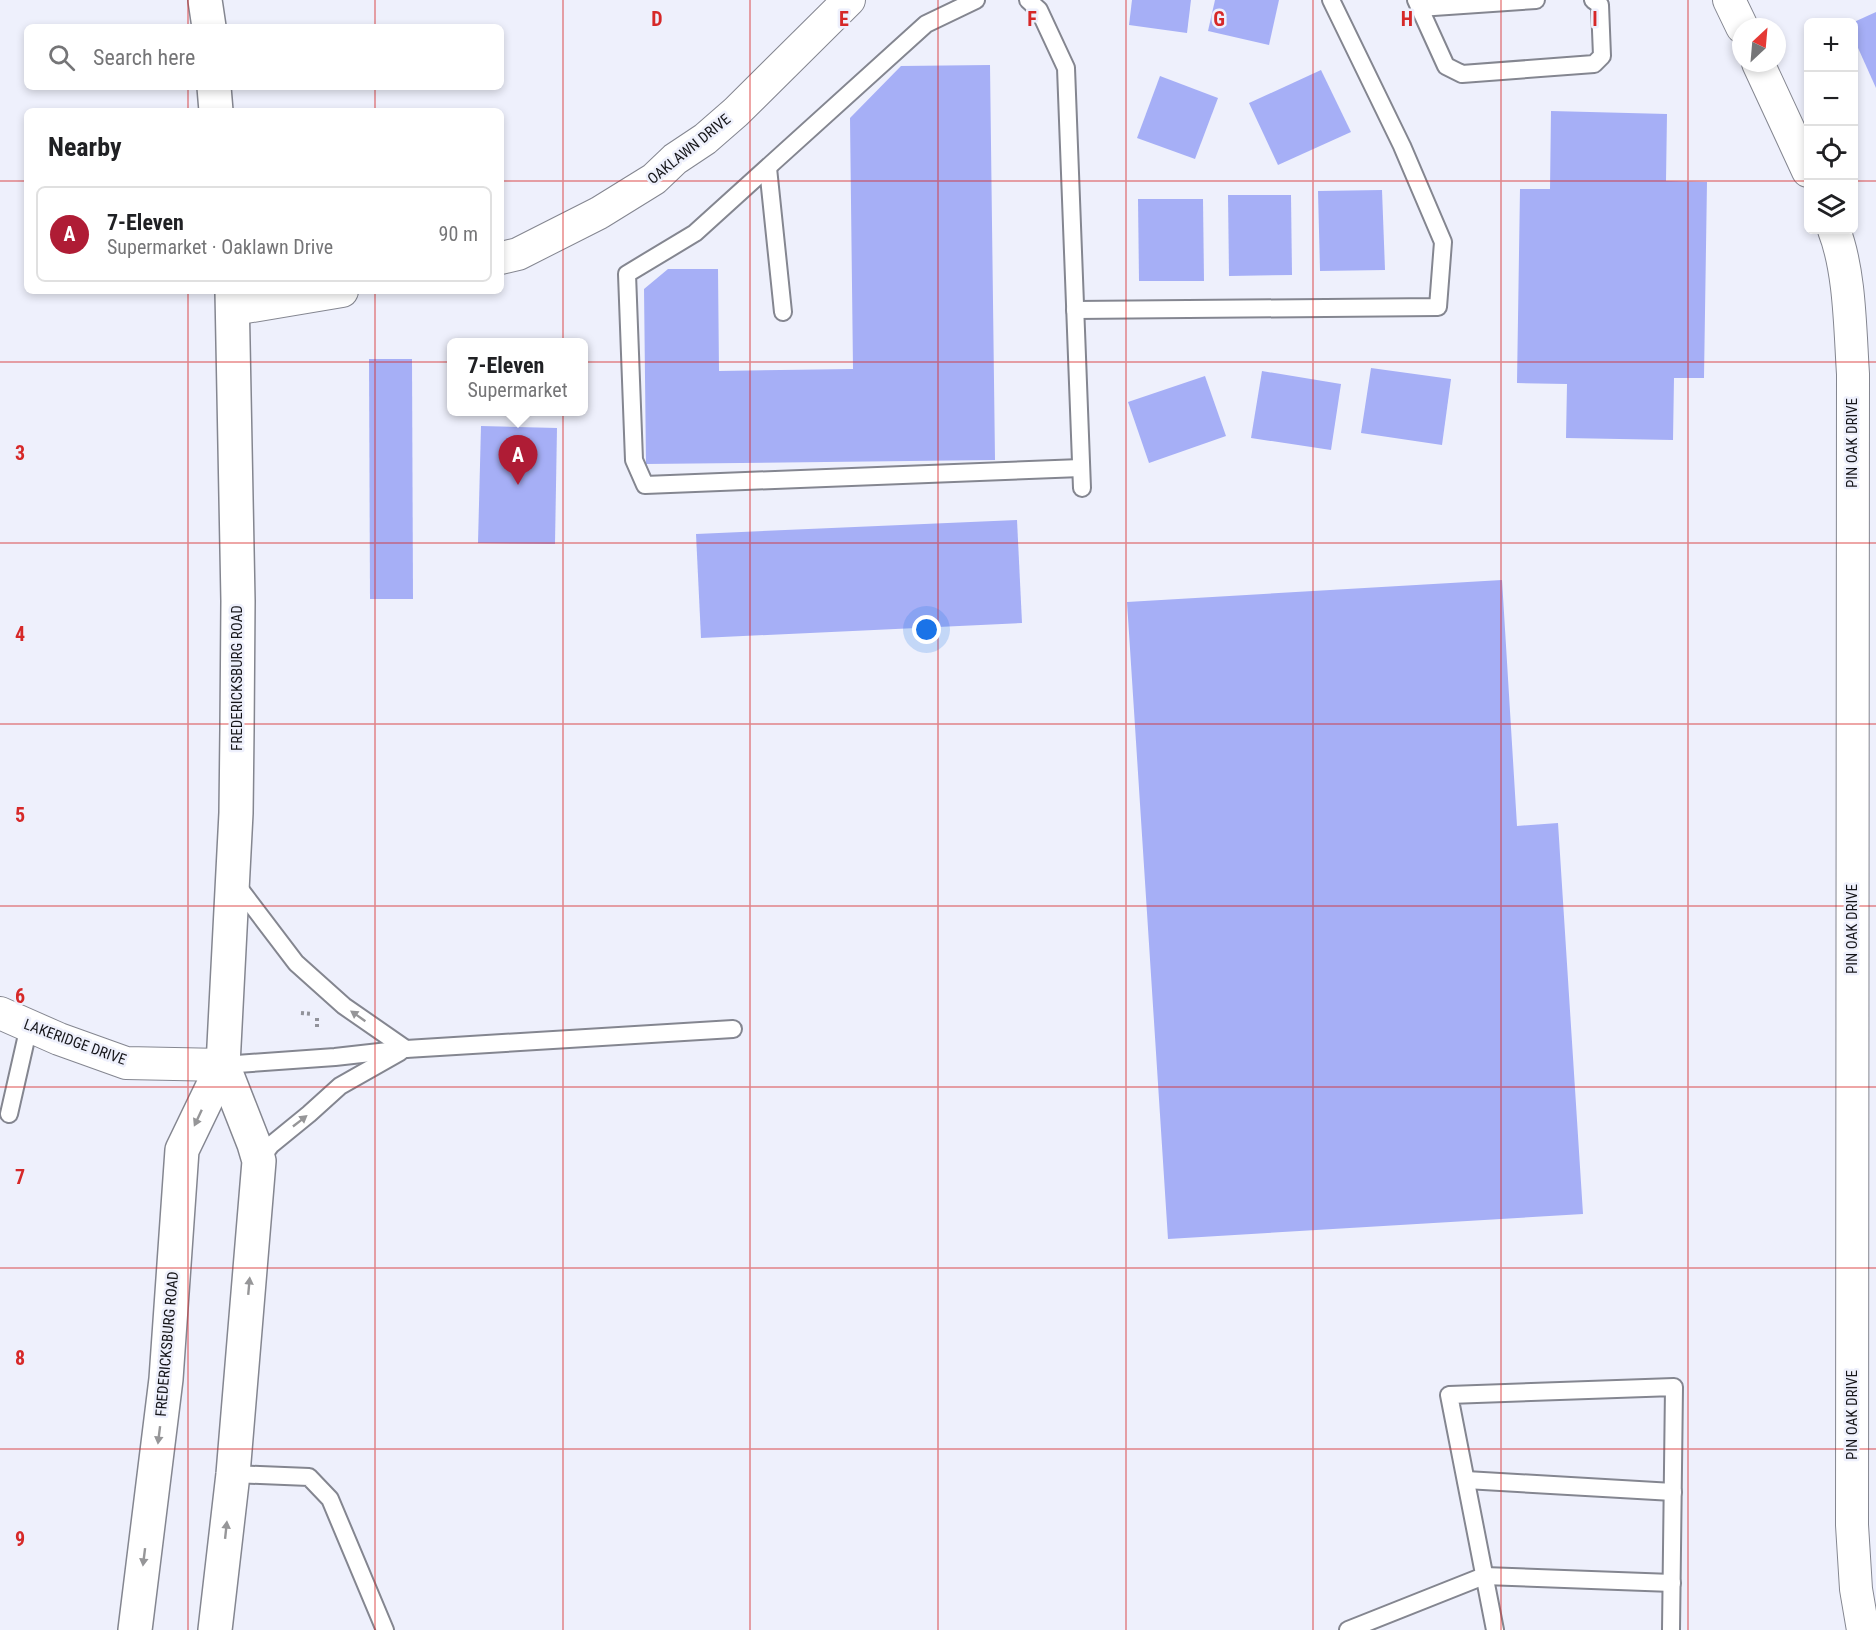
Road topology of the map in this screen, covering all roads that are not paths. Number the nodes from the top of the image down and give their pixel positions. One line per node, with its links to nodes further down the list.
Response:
1 (205, 0): 11 (main road)
2 (849, 0): 18 (street, OAKLAWN DRIVE)
3 (976, 0): 16 (lane)
4 (1028, 0): 21 (lane)
5 (1331, 0): 21 (lane)
6 (1536, 0): 9 (lane)
7 (1593, 0): 9 (lane)
8 (1729, 0): 10 (street)
9 (1418, 4)
10 (1738, 18)
11 (209, 24)
12 (1762, 72): 15 (street)
13 (214, 90): 14 (main road)
14 (216, 108)
15 (1804, 160)
16 (768, 168): 22 (lane); 23 (lane)
17 (1835, 234): 25 (street, PIN OAK DRIVE)
18 (504, 257)
19 (306, 294): 20 (street)
20 (233, 300): 26 (main road, FREDERICKSBURG ROAD)
21 (1075, 310): 23 (lane)
22 (783, 312)
23 (1081, 468): 24 (lane)
24 (1082, 488)
25 (1864, 494): 47 (street, PIN OAK DRIVE)
26 (233, 880): 30 (lane, one-way to 26); 31 (main road, FREDERICKSBURG ROAD)
27 (0, 1013): 28 (street, LAKERIDGE DRIVE)
28 (29, 1026): 31 (street, LAKERIDGE DRIVE); 32 (lane)
29 (733, 1029): 30 (lane)
30 (406, 1049): 31 (lane); 33 (lane, one-way to 30)
31 (223, 1065): 33 (main road, FREDERICKSBURG ROAD); 40 (main road, FREDERICKSBURG ROAD, one-way to 40)
32 (9, 1114)
33 (259, 1161): 34 (main road, FREDERICKSBURG ROAD, one-way to 33)
34 (233, 1474): 37 (main road, FREDERICKSBURG ROAD, one-way to 34); 43 (lane)
35 (1466, 1480): 36 (lane); 36 (lane); 38 (lane)
36 (1673, 1492): 39 (lane)
37 (222, 1567): 41 (main road, FREDERICKSBURG ROAD); 42 (main road)
38 (1484, 1576): 39 (lane); 44 (lane); 45 (lane)
39 (1672, 1583): 46 (lane)
40 (135, 1630)
41 (215, 1630)
42 (235, 1630)
43 (385, 1630)
44 (1348, 1630)
45 (1495, 1630)
46 (1671, 1630)
47 (1863, 1630)

